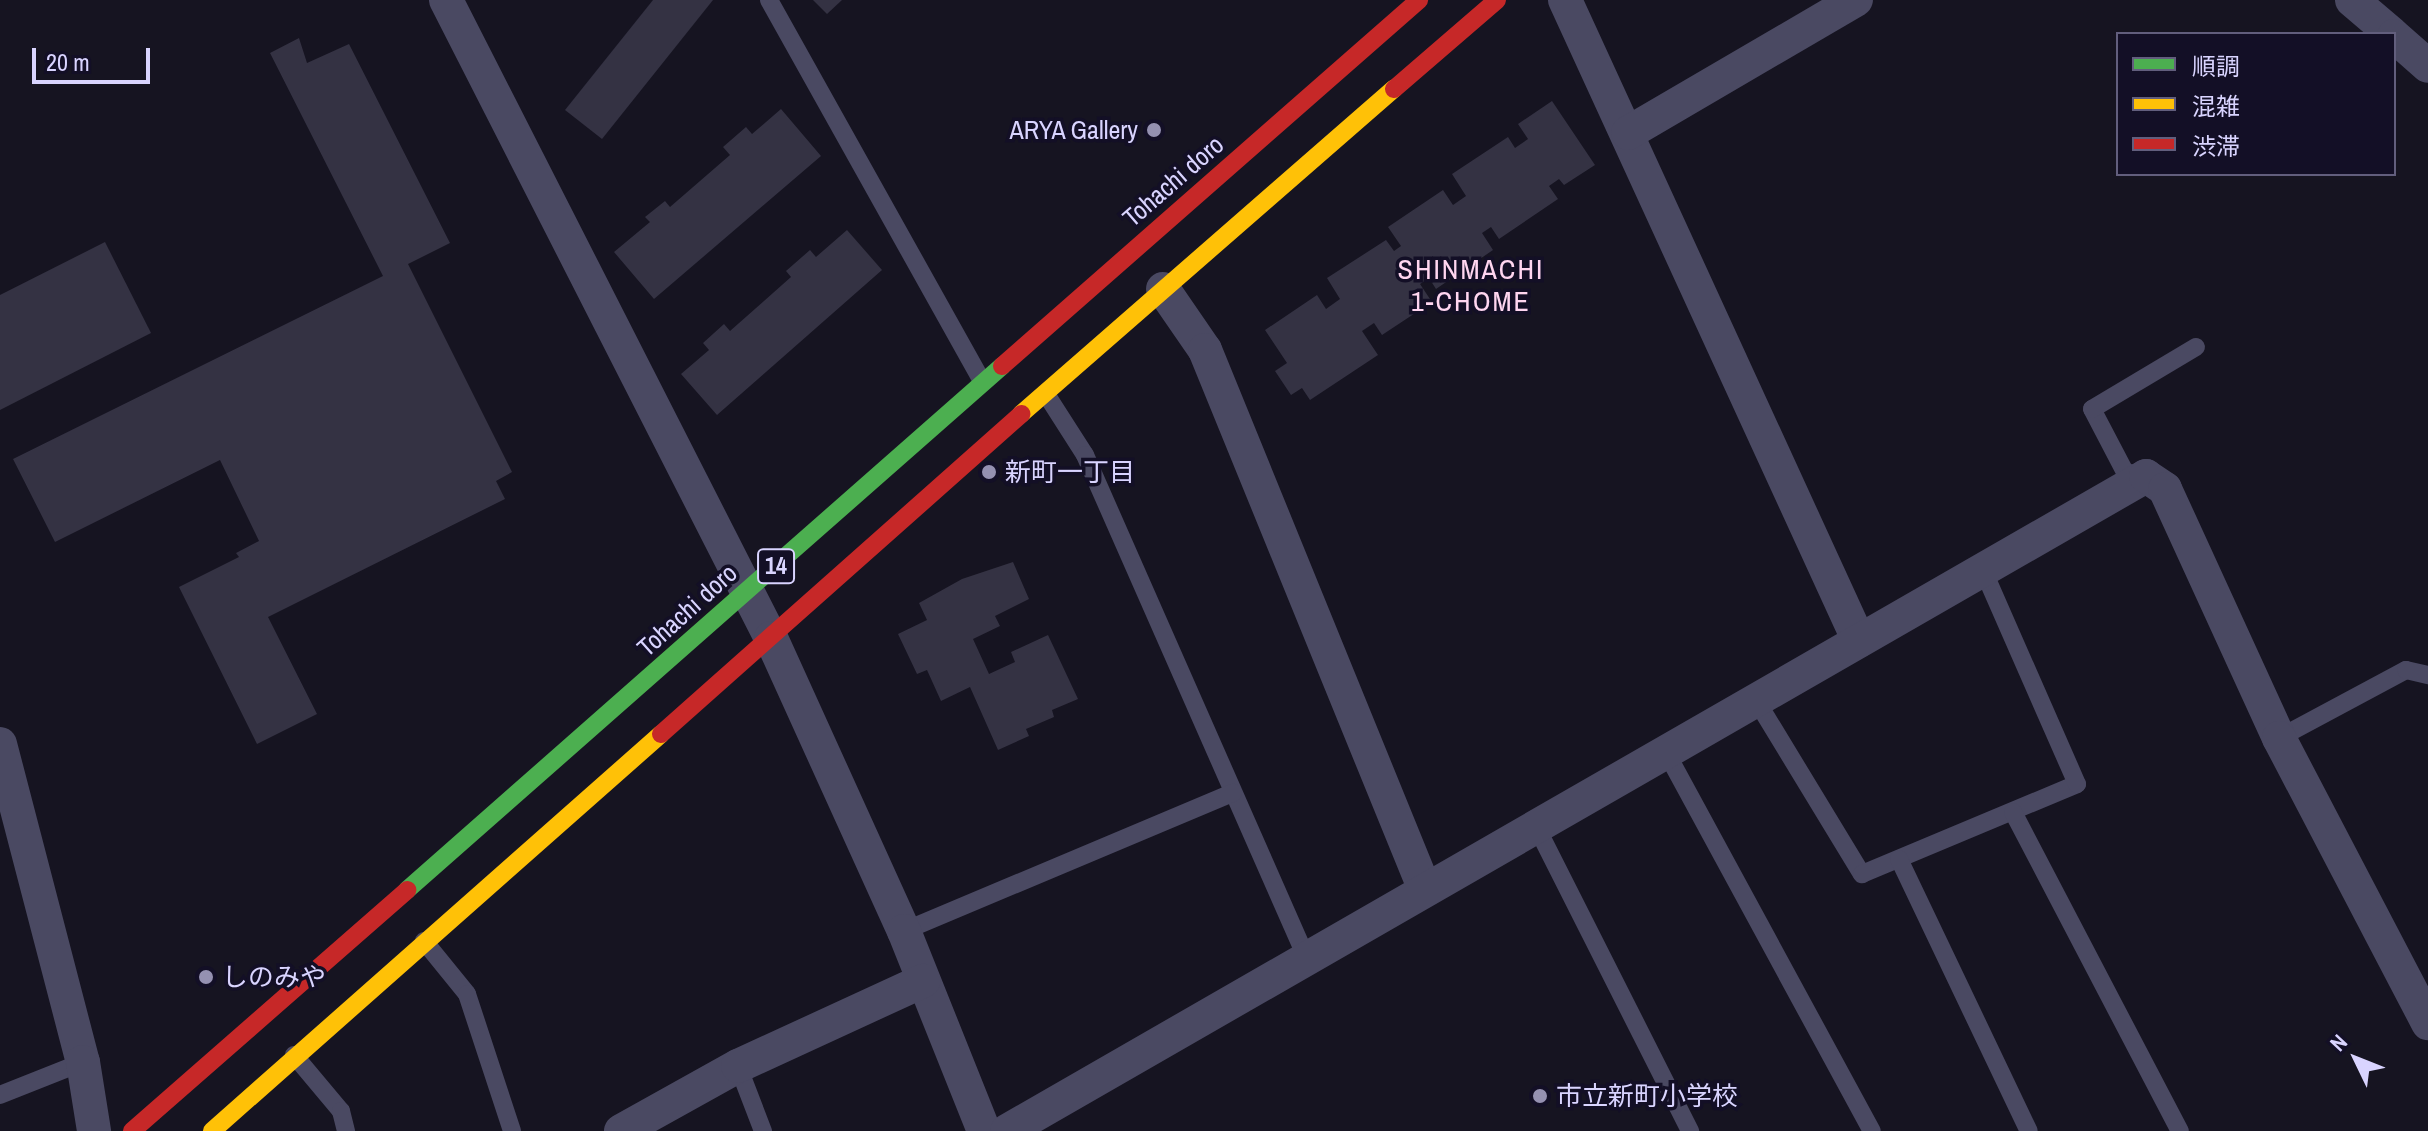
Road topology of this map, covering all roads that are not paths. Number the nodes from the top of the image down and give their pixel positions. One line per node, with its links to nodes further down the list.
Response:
1 (446, 0): 18 (street)
2 (769, 0): 14 (lane)
3 (1419, 0): 14 (main road, Tohachi doro / 14)
4 (1497, 0): 12 (main road, 14)
5 (1565, 0): 11 (street)
6 (1856, 0): 11 (street)
7 (2352, 0): 8 (street)
8 (2389, 32)
9 (2396, 38): 10 (street)
10 (2428, 66)
11 (1628, 133): 20 (street)
12 (1163, 289): 15 (main road, 14); 30 (street)
13 (2196, 347): 16 (lane)
14 (982, 381): 18 (main road, Tohachi doro / 14)
15 (1046, 394): 19 (main road, 14); 26 (lane)
16 (2146, 476): 17 (street); 23 (street)
17 (1983, 570): 20 (street); 27 (lane)
18 (748, 590): 19 (street); 41 (main road, Tohachi doro / 14)
19 (771, 638): 31 (street); 32 (main road, 14)
20 (1859, 641): 22 (street)
21 (2428, 675): 23 (lane)
22 (1756, 700): 25 (street); 29 (lane)
23 (2279, 738): 35 (street)
24 (0, 744): 37 (street)
25 (1666, 752): 28 (street); 50 (lane)
26 (1233, 793): 31 (lane); 33 (lane)
27 (2013, 812): 29 (lane); 52 (lane)
28 (1536, 826): 30 (street); 49 (lane)
29 (1899, 859): 51 (lane)
30 (1425, 890): 33 (street)
31 (904, 931): 34 (street)
32 (424, 941): 36 (main road, 14); 44 (lane)
33 (1307, 959): 48 (street)
34 (923, 981): 38 (street); 47 (street)
35 (2428, 1023)
36 (294, 1055): 42 (main road, 14); 43 (lane)
37 (83, 1062): 39 (lane); 40 (street)
38 (738, 1066): 45 (street); 46 (lane)
39 (0, 1095)
40 (94, 1131)
41 (132, 1131)
42 (212, 1131)
43 (346, 1131)
44 (512, 1131)
45 (621, 1131)
46 (763, 1131)
47 (984, 1131)
48 (1007, 1131)
49 (1690, 1131)
50 (1872, 1131)
51 (2029, 1131)
52 (2180, 1131)

